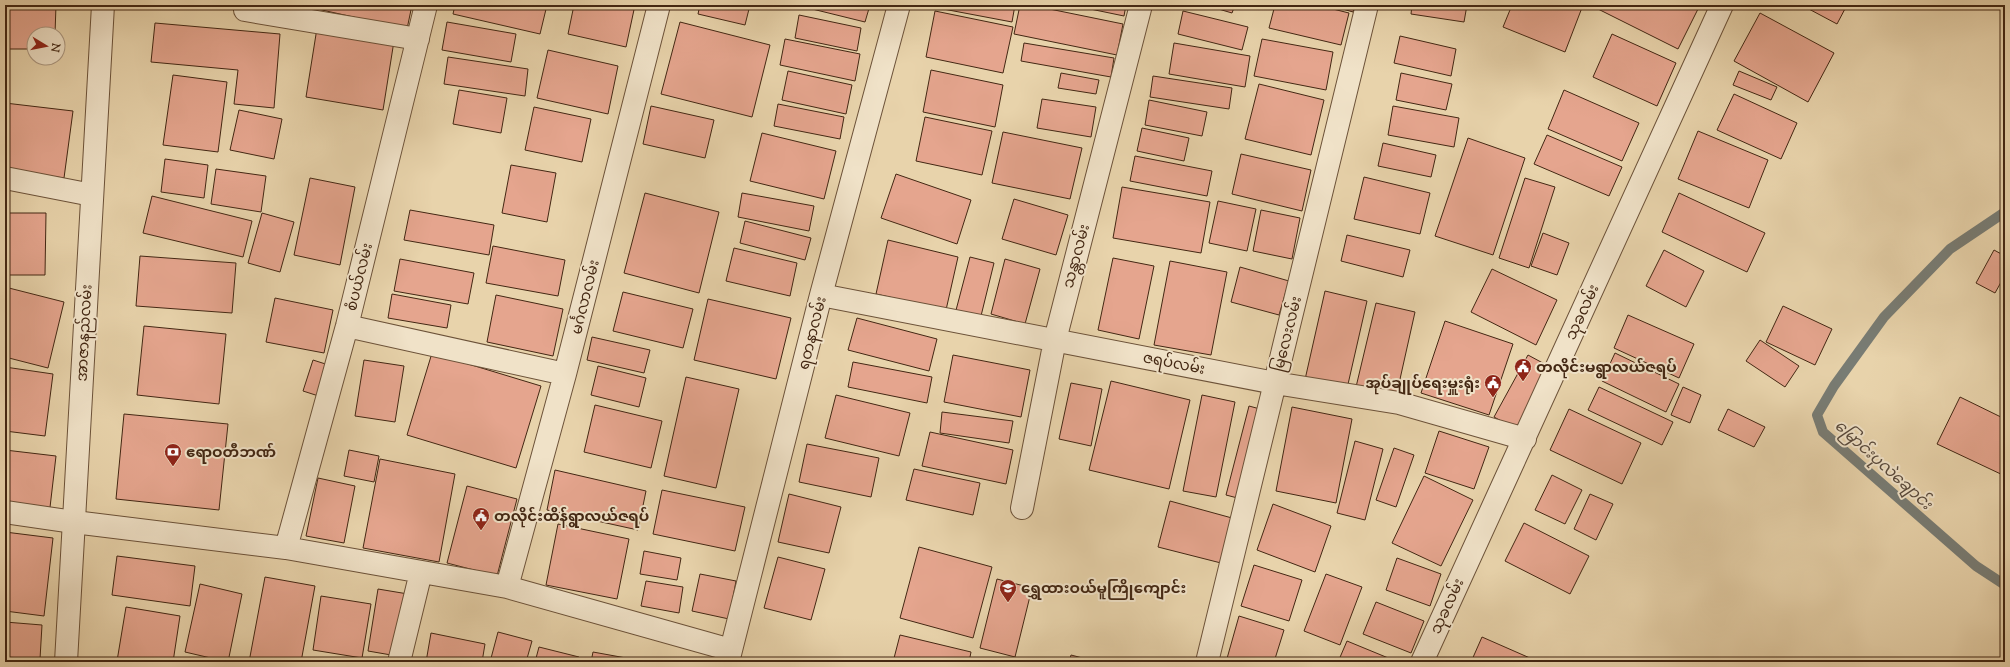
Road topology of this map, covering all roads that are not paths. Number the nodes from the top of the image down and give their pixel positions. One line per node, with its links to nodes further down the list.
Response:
1 (103, 5): 11 (street, အာဇာနည်လမ်း)
2 (426, 5): 9 (street, စံပယ်လမ်း)
3 (659, 5): 15 (street, မင်္ဂလာလမ်း)
4 (899, 5): 12 (street, ရတနာလမ်း)
5 (1142, 5): 14 (street, သန္တာလမ်း)
6 (1367, 5): 16 (street, မြလေးလမ်း)
7 (1722, 5): 17 (street, သုခလမ်း)
8 (245, 10): 9 (street)
9 (418, 39): 13 (street, စံပယ်လမ်း)
10 (5, 178): 11 (street)
11 (92, 195): 20 (street, အာဇာနည်လမ်း)
12 (821, 295): 14 (street, ဇရပ်လမ်း); 24 (street, ရတနာလမ်း)
13 (347, 326): 15 (street); 21 (street, စံပယ်လမ်း)
14 (1055, 340): 16 (street, ဇရပ်လမ်း); 18 (street, သန္တာလမ်း)
15 (565, 374): 23 (street, မင်္ဂလာလမ်း)
16 (1275, 383): 17 (street, ဇရပ်လမ်း); 27 (street, မြလေးလမ်း)
17 (1525, 439): 28 (street, သုခလမ်း)
18 (1022, 508)
19 (5, 512): 20 (street)
20 (74, 522): 21 (street); 25 (street, အာဇာနည်လမ်း)
21 (286, 548): 22 (street)
22 (420, 572): 23 (street); 26 (street)
23 (507, 587): 24 (street)
24 (730, 656)
25 (66, 662)
26 (399, 662)
27 (1207, 662)
28 (1422, 662)

